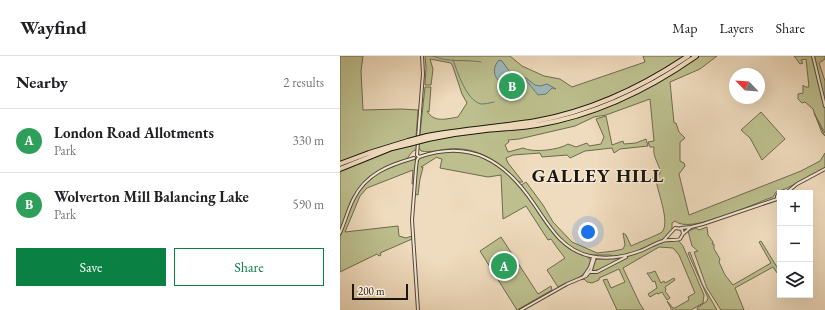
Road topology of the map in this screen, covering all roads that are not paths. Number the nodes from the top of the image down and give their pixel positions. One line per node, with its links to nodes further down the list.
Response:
1 (422, 56): 8 (street)
2 (688, 56): 6 (highway)
3 (696, 56): 6 (highway)
4 (813, 56): 5 (street)
5 (825, 106)
6 (428, 138): 7 (highway, bridge)
7 (408, 142): 11 (highway); 12 (highway)
8 (418, 156): 9 (street); 10 (street); 24 (street)
9 (414, 158): 10 (street); 18 (street)
10 (417, 160): 27 (street)
11 (340, 164)
12 (340, 169)
13 (825, 169): 14 (street)
14 (790, 190)
15 (777, 199): 17 (street)
16 (681, 228): 17 (street); 19 (street); 20 (street)
17 (692, 228): 20 (street)
18 (340, 233)
19 (671, 233): 21 (street); 22 (street)
20 (684, 234): 21 (street)
21 (674, 239): 22 (street)
22 (664, 240): 23 (street)
23 (629, 255): 24 (street); 25 (street)
24 (594, 257): 25 (street); 26 (street)
25 (590, 272): 26 (street)
26 (583, 277): 28 (street)
27 (418, 310)
28 (521, 310)

